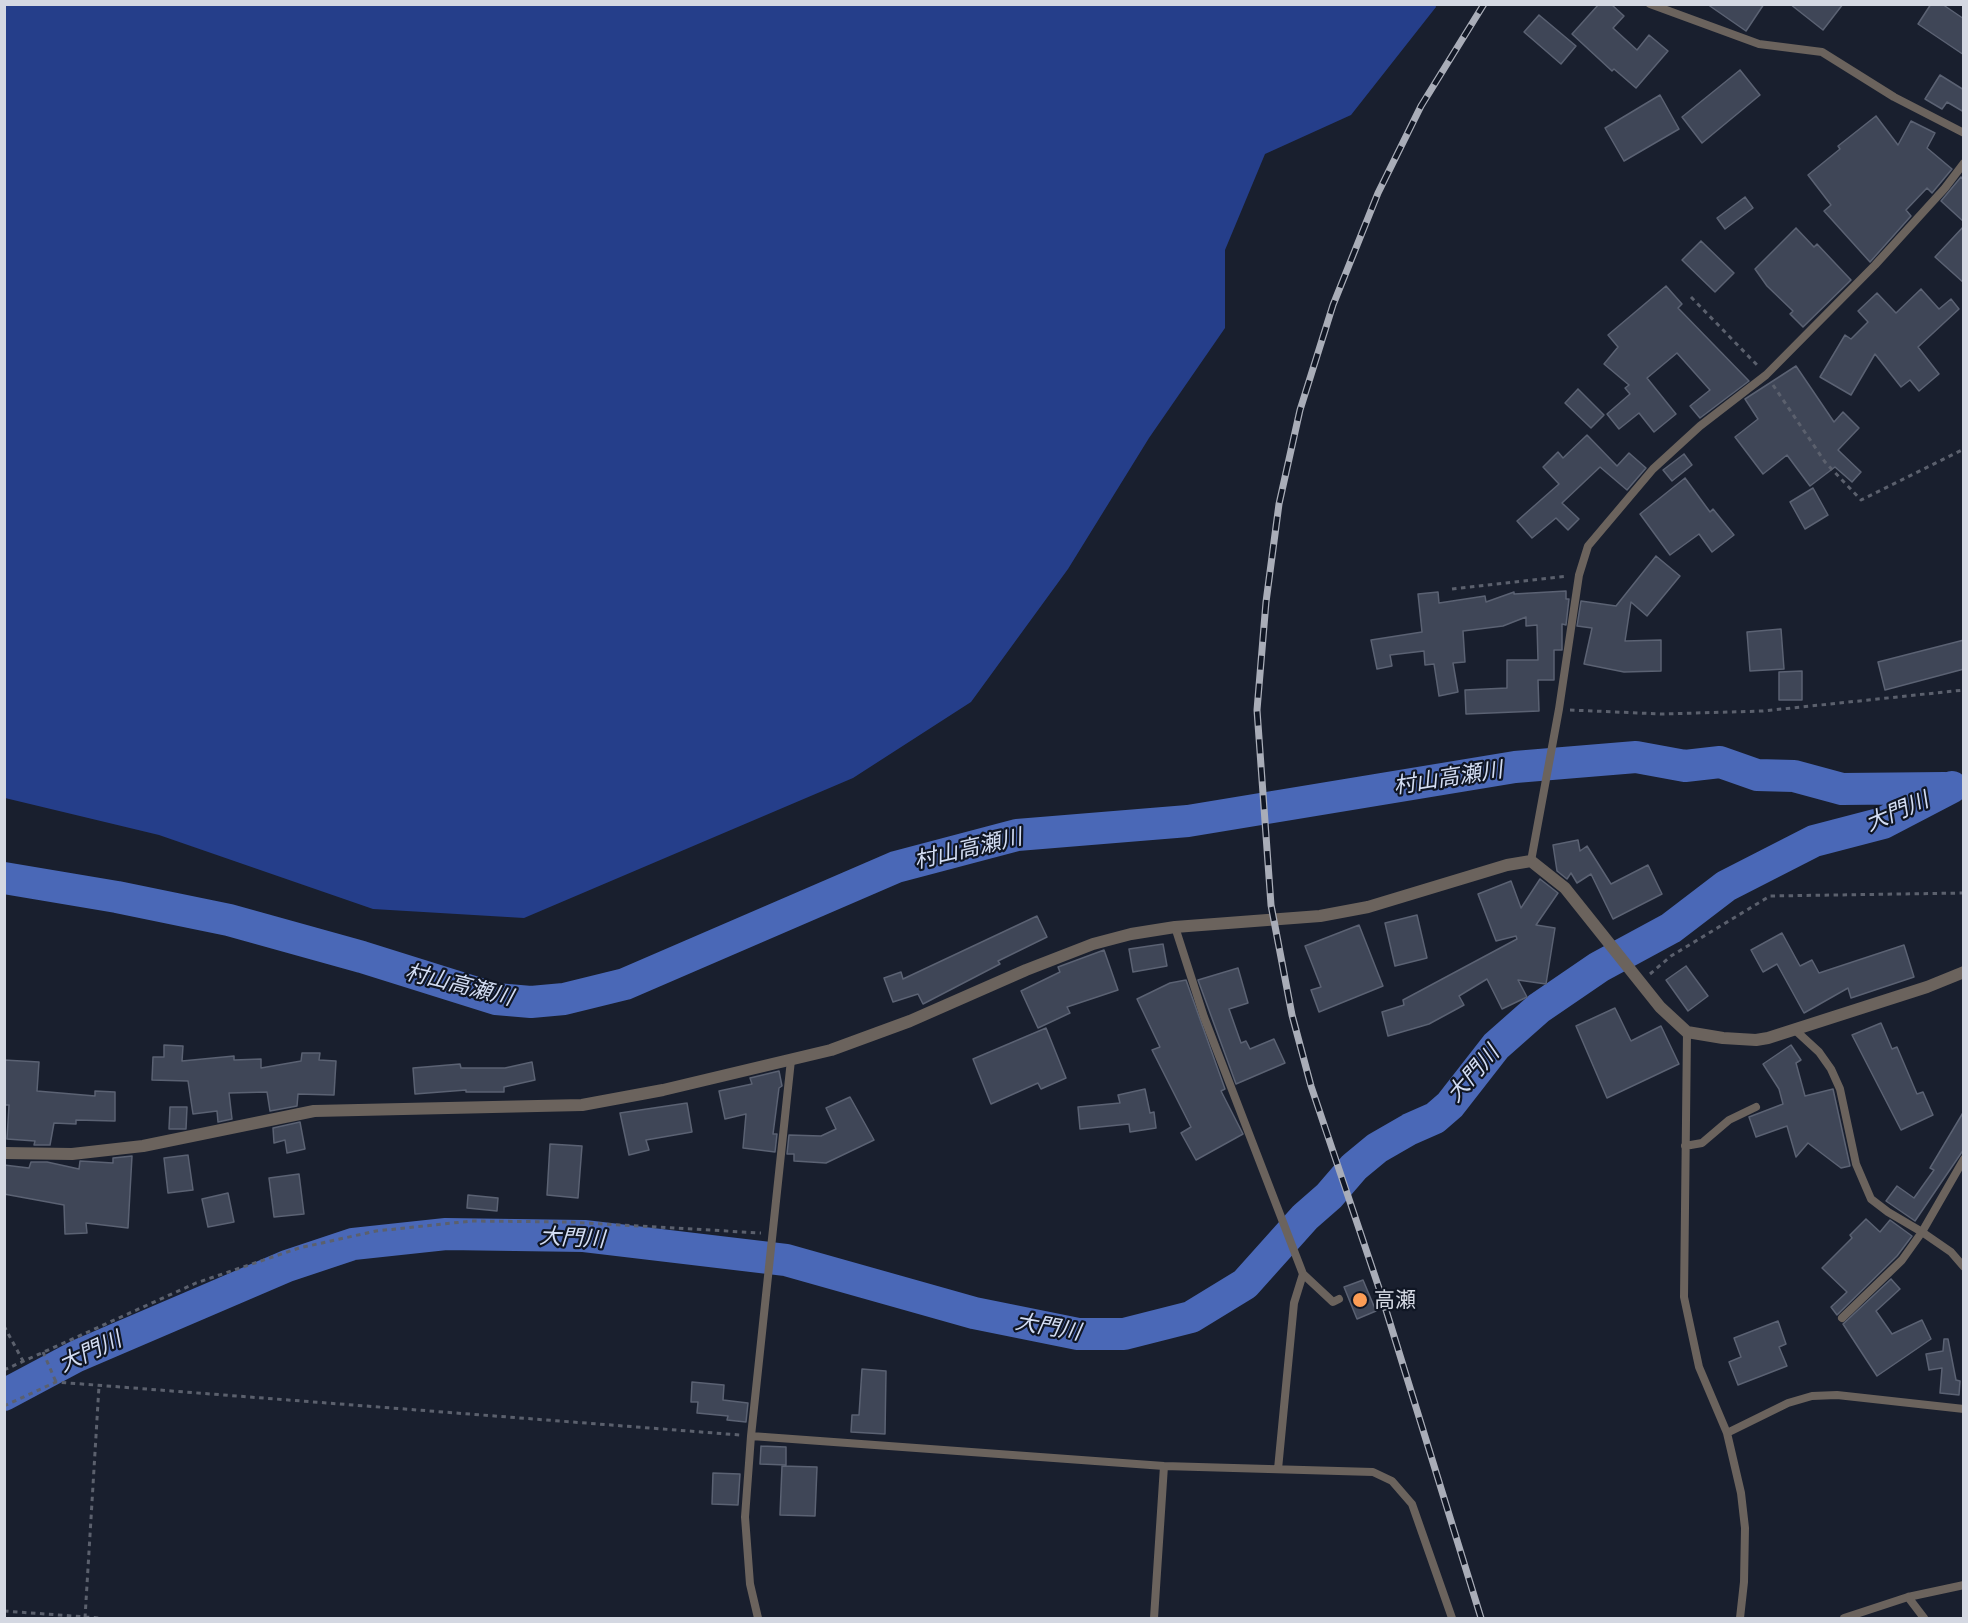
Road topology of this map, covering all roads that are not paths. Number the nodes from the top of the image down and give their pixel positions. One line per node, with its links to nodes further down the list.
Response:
1 (1650, 4): 2 (lane)
2 (1964, 133)
3 (1964, 163): 4 (lane)
4 (1531, 861): 5 (street); 8 (street)
5 (1175, 927): 9 (street); 16 (lane)
6 (1964, 972): 7 (street)
7 (1794, 1029): 8 (street); 14 (lane)
8 (1687, 1032): 11 (lane)
9 (791, 1060): 12 (street); 21 (lane)
10 (1756, 1107): 11 (lane)
11 (1685, 1146): 20 (lane)
12 (4, 1153)
13 (1964, 1160): 14 (lane)
14 (1922, 1232): 15 (lane); 18 (lane)
15 (1964, 1267)
16 (1302, 1274): 17 (lane); 23 (lane)
17 (1339, 1299)
18 (1842, 1318)
19 (1964, 1409): 20 (lane)
20 (1727, 1433): 29 (lane)
21 (751, 1436): 22 (lane); 26 (lane)
22 (1164, 1466): 23 (lane); 27 (lane)
23 (1278, 1469): 28 (lane)
24 (1964, 1585): 25 (lane)
25 (1908, 1597): 30 (lane); 31 (lane)
26 (758, 1618)
27 (1154, 1618)
28 (1452, 1618)
29 (1740, 1618)
30 (1844, 1618)
31 (1924, 1618)

